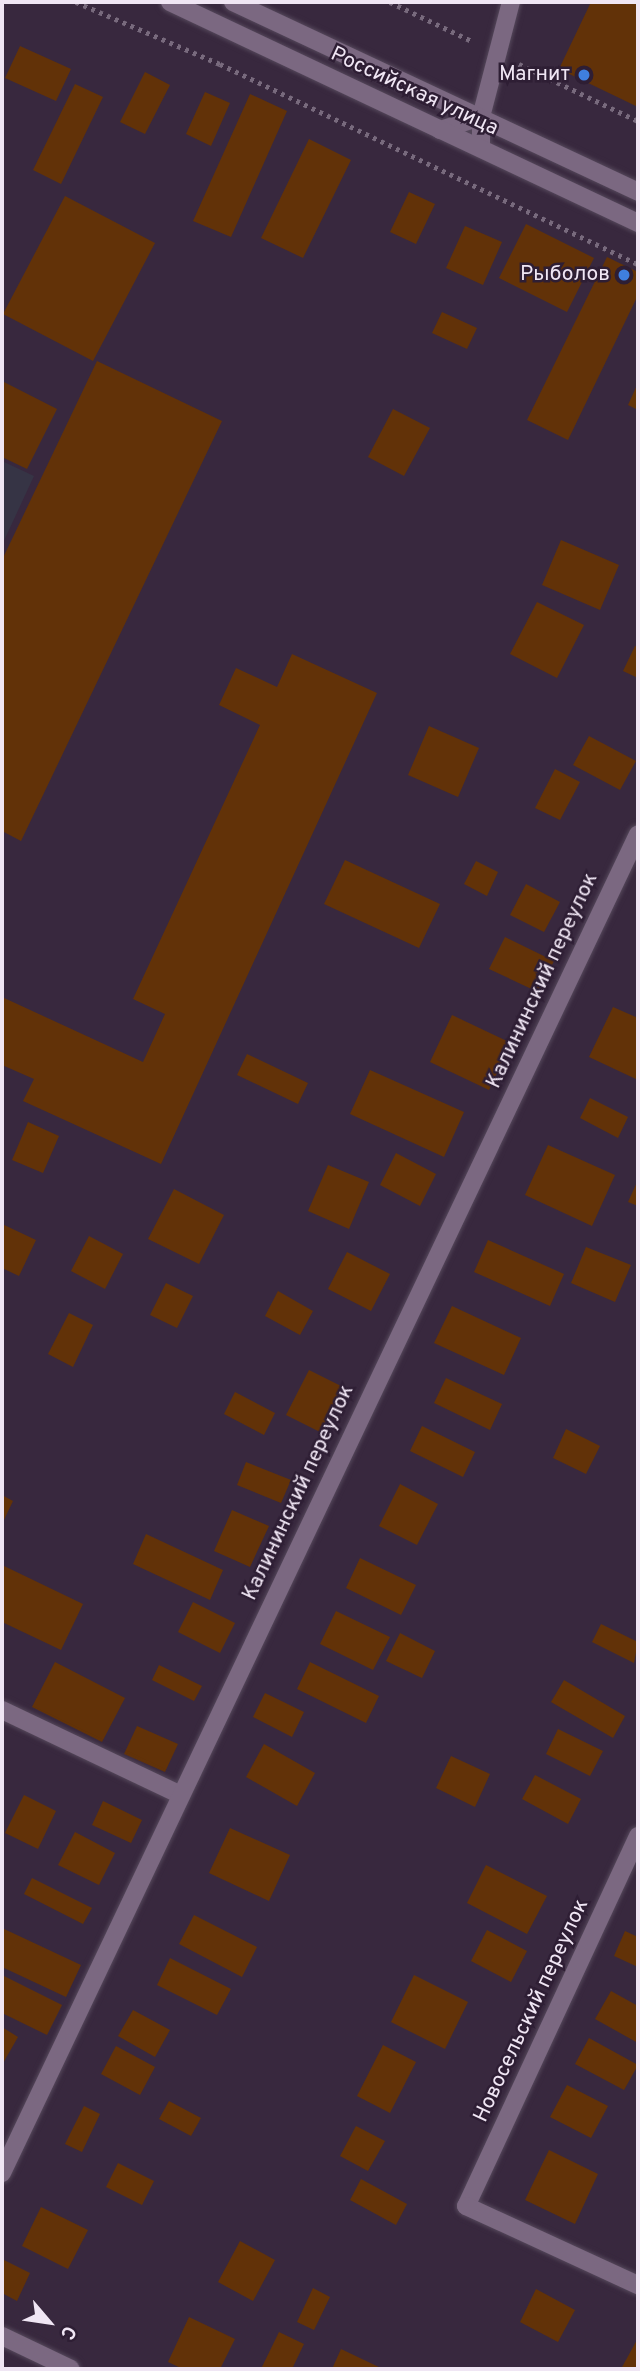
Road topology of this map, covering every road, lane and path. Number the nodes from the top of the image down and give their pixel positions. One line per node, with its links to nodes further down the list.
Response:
1 (76, 2): 13 (path)
2 (170, 2): 9 (street, Российская улица)
3 (233, 2): 7 (street, Российская улица)
4 (390, 2): 6 (path)
5 (511, 2): 6 (street)
6 (497, 53): 7 (street); 8 (path)
7 (481, 117): 9 (street); 10 (street); 11 (street, Российская улица)
8 (638, 121)
9 (440, 130): 10 (street, Российская улица)
10 (481, 148): 12 (street, Российская улица)
11 (638, 192)
12 (638, 223)
13 (638, 264)
14 (638, 834): 16 (street, Калининский переулок)
15 (2, 1710): 16 (street)
16 (181, 1795): 18 (street, Калининский переулок)
17 (638, 1836): 19 (street, Новосельский переулок)
18 (2, 2173)
19 (638, 2286)
20 (2, 2336): 21 (street)
21 (71, 2369)

